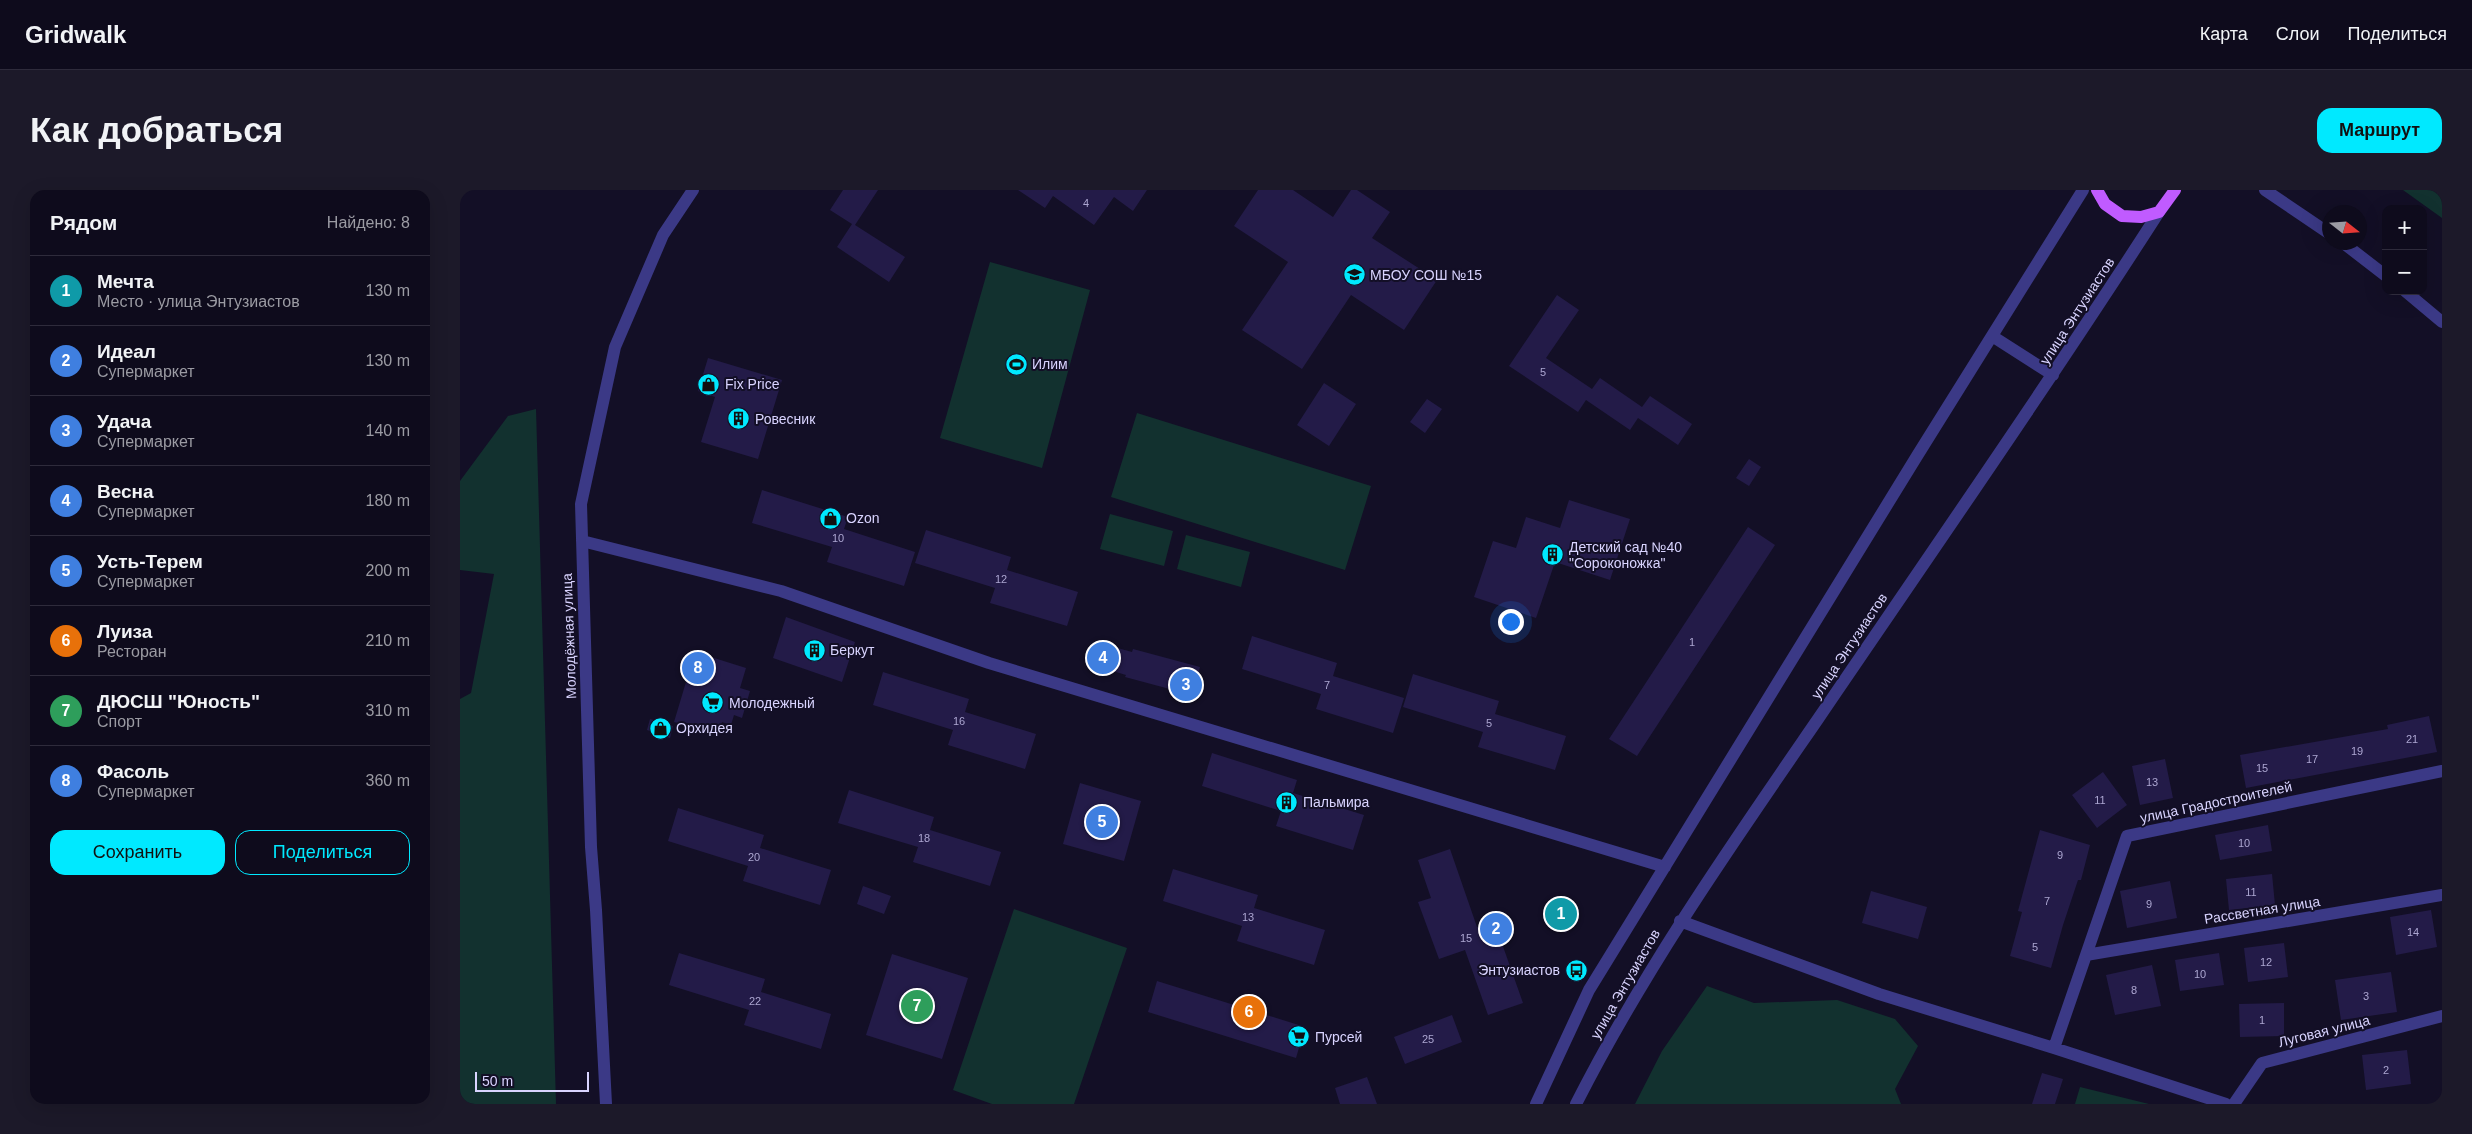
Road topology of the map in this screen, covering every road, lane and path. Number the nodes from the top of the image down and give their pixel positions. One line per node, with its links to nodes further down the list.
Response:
1 (693, 190): 14 (street, Молодёжная улица)
2 (2083, 190): 12 (street, улица Энтузиастов)
3 (2097, 190): 6 (main road)
4 (2265, 190): 7 (street)
5 (2176, 192): 6 (main road)
6 (2159, 212): 13 (street, улица Энтузиастов)
7 (2322, 229)
8 (2352, 250): 9 (street)
9 (2382, 273)
10 (2410, 295): 11 (street)
11 (2442, 322)
12 (1992, 336): 13 (street); 16 (street, улица Энтузиастов)
13 (2053, 375): 18 (street, улица Энтузиастов)
14 (582, 541): 16 (street); 22 (street, Молодёжная улица)
15 (2442, 771): 19 (street, улица Градостроителей)
16 (1665, 867): 23 (street, улица Энтузиастов)
17 (2442, 895): 19 (street, Рассветная улица)
18 (1680, 921): 21 (street); 24 (street, улица Энтузиастов)
19 (2086, 954): 21 (street, улица Градостроителей)
20 (2442, 1016): 26 (street, Луговая улица)
21 (2054, 1048): 25 (street)
22 (606, 1104)
23 (1536, 1104)
24 (1576, 1104)
25 (2226, 1104)
26 (2234, 1104)

